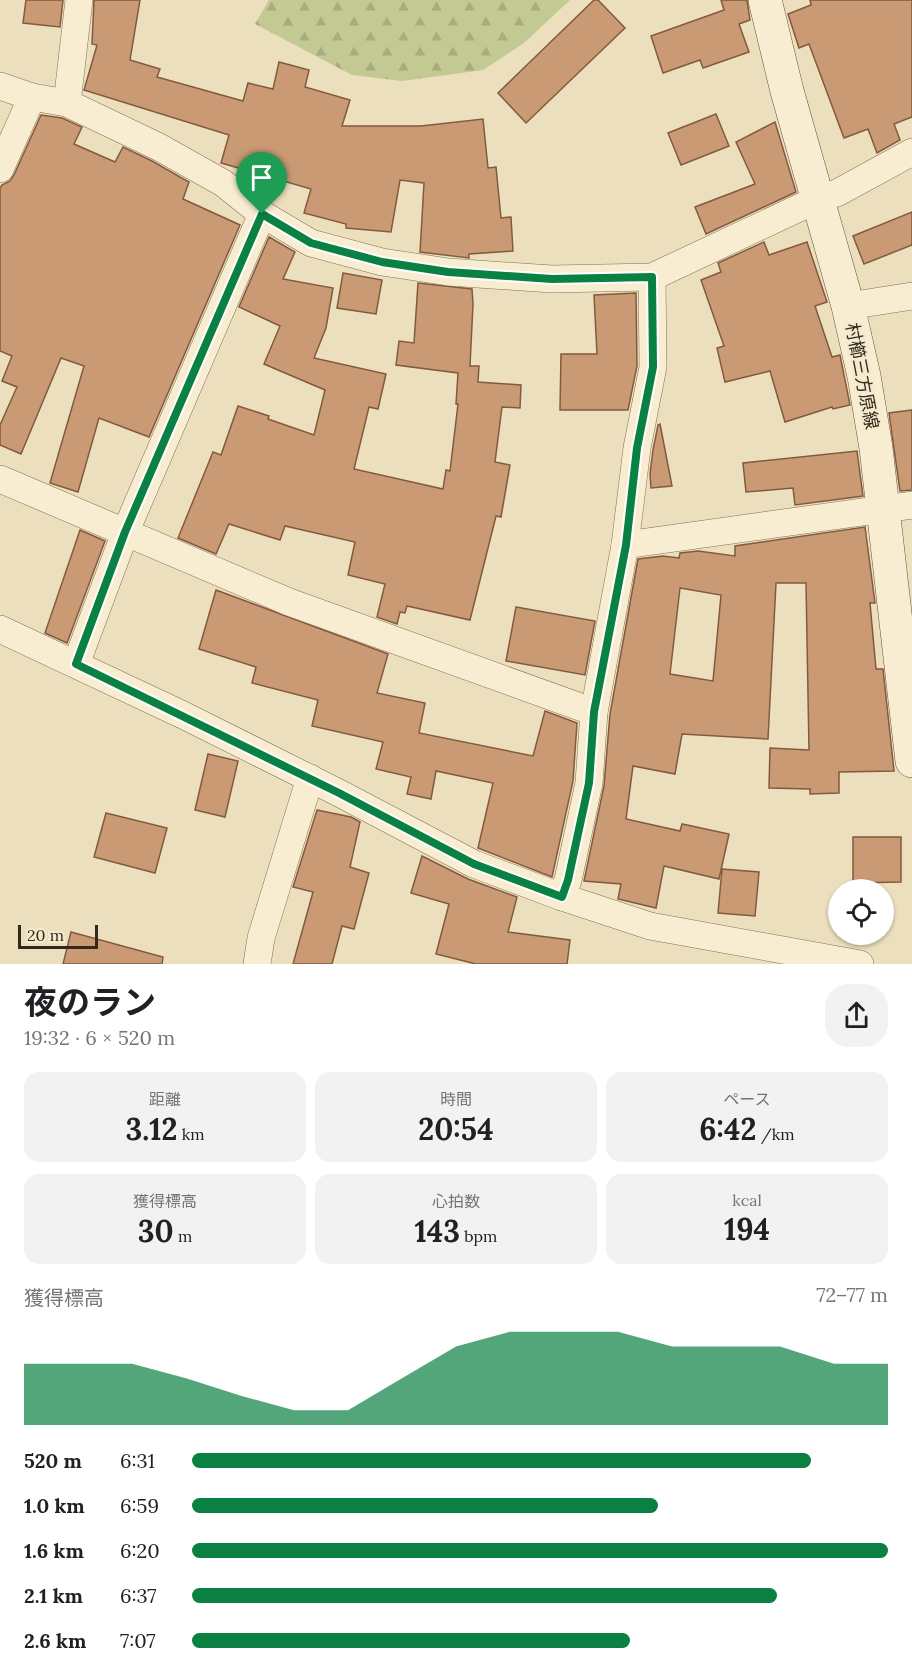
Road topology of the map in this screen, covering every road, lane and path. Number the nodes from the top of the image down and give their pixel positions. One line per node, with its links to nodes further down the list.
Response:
1 (79, 0): 5 (street)
2 (765, 0): 8 (main road, 村櫛三方原線)
3 (0, 86): 4 (street)
4 (32, 97): 5 (street); 7 (street)
5 (67, 103): 9 (street)
6 (912, 152): 8 (street)
7 (0, 169)
8 (818, 199): 10 (street); 12 (main road, 村櫛三方原線)
9 (262, 214): 10 (street); 15 (street)
10 (652, 277): 16 (street)
11 (912, 296): 12 (street)
12 (848, 306): 14 (main road, 村櫛三方原線)
13 (0, 479): 15 (street)
14 (897, 507): 16 (street); 20 (main road, 村櫛三方原線)
15 (125, 532): 18 (street); 19 (street)
16 (626, 545): 19 (street)
17 (0, 629): 18 (street)
18 (76, 664): 22 (street)
19 (594, 712): 23 (street)
20 (910, 728): 21 (main road, 村櫛三方原線)
21 (912, 761)
22 (310, 778): 23 (street); 24 (street)
23 (562, 897): 25 (street)
24 (257, 964)
25 (860, 964)

